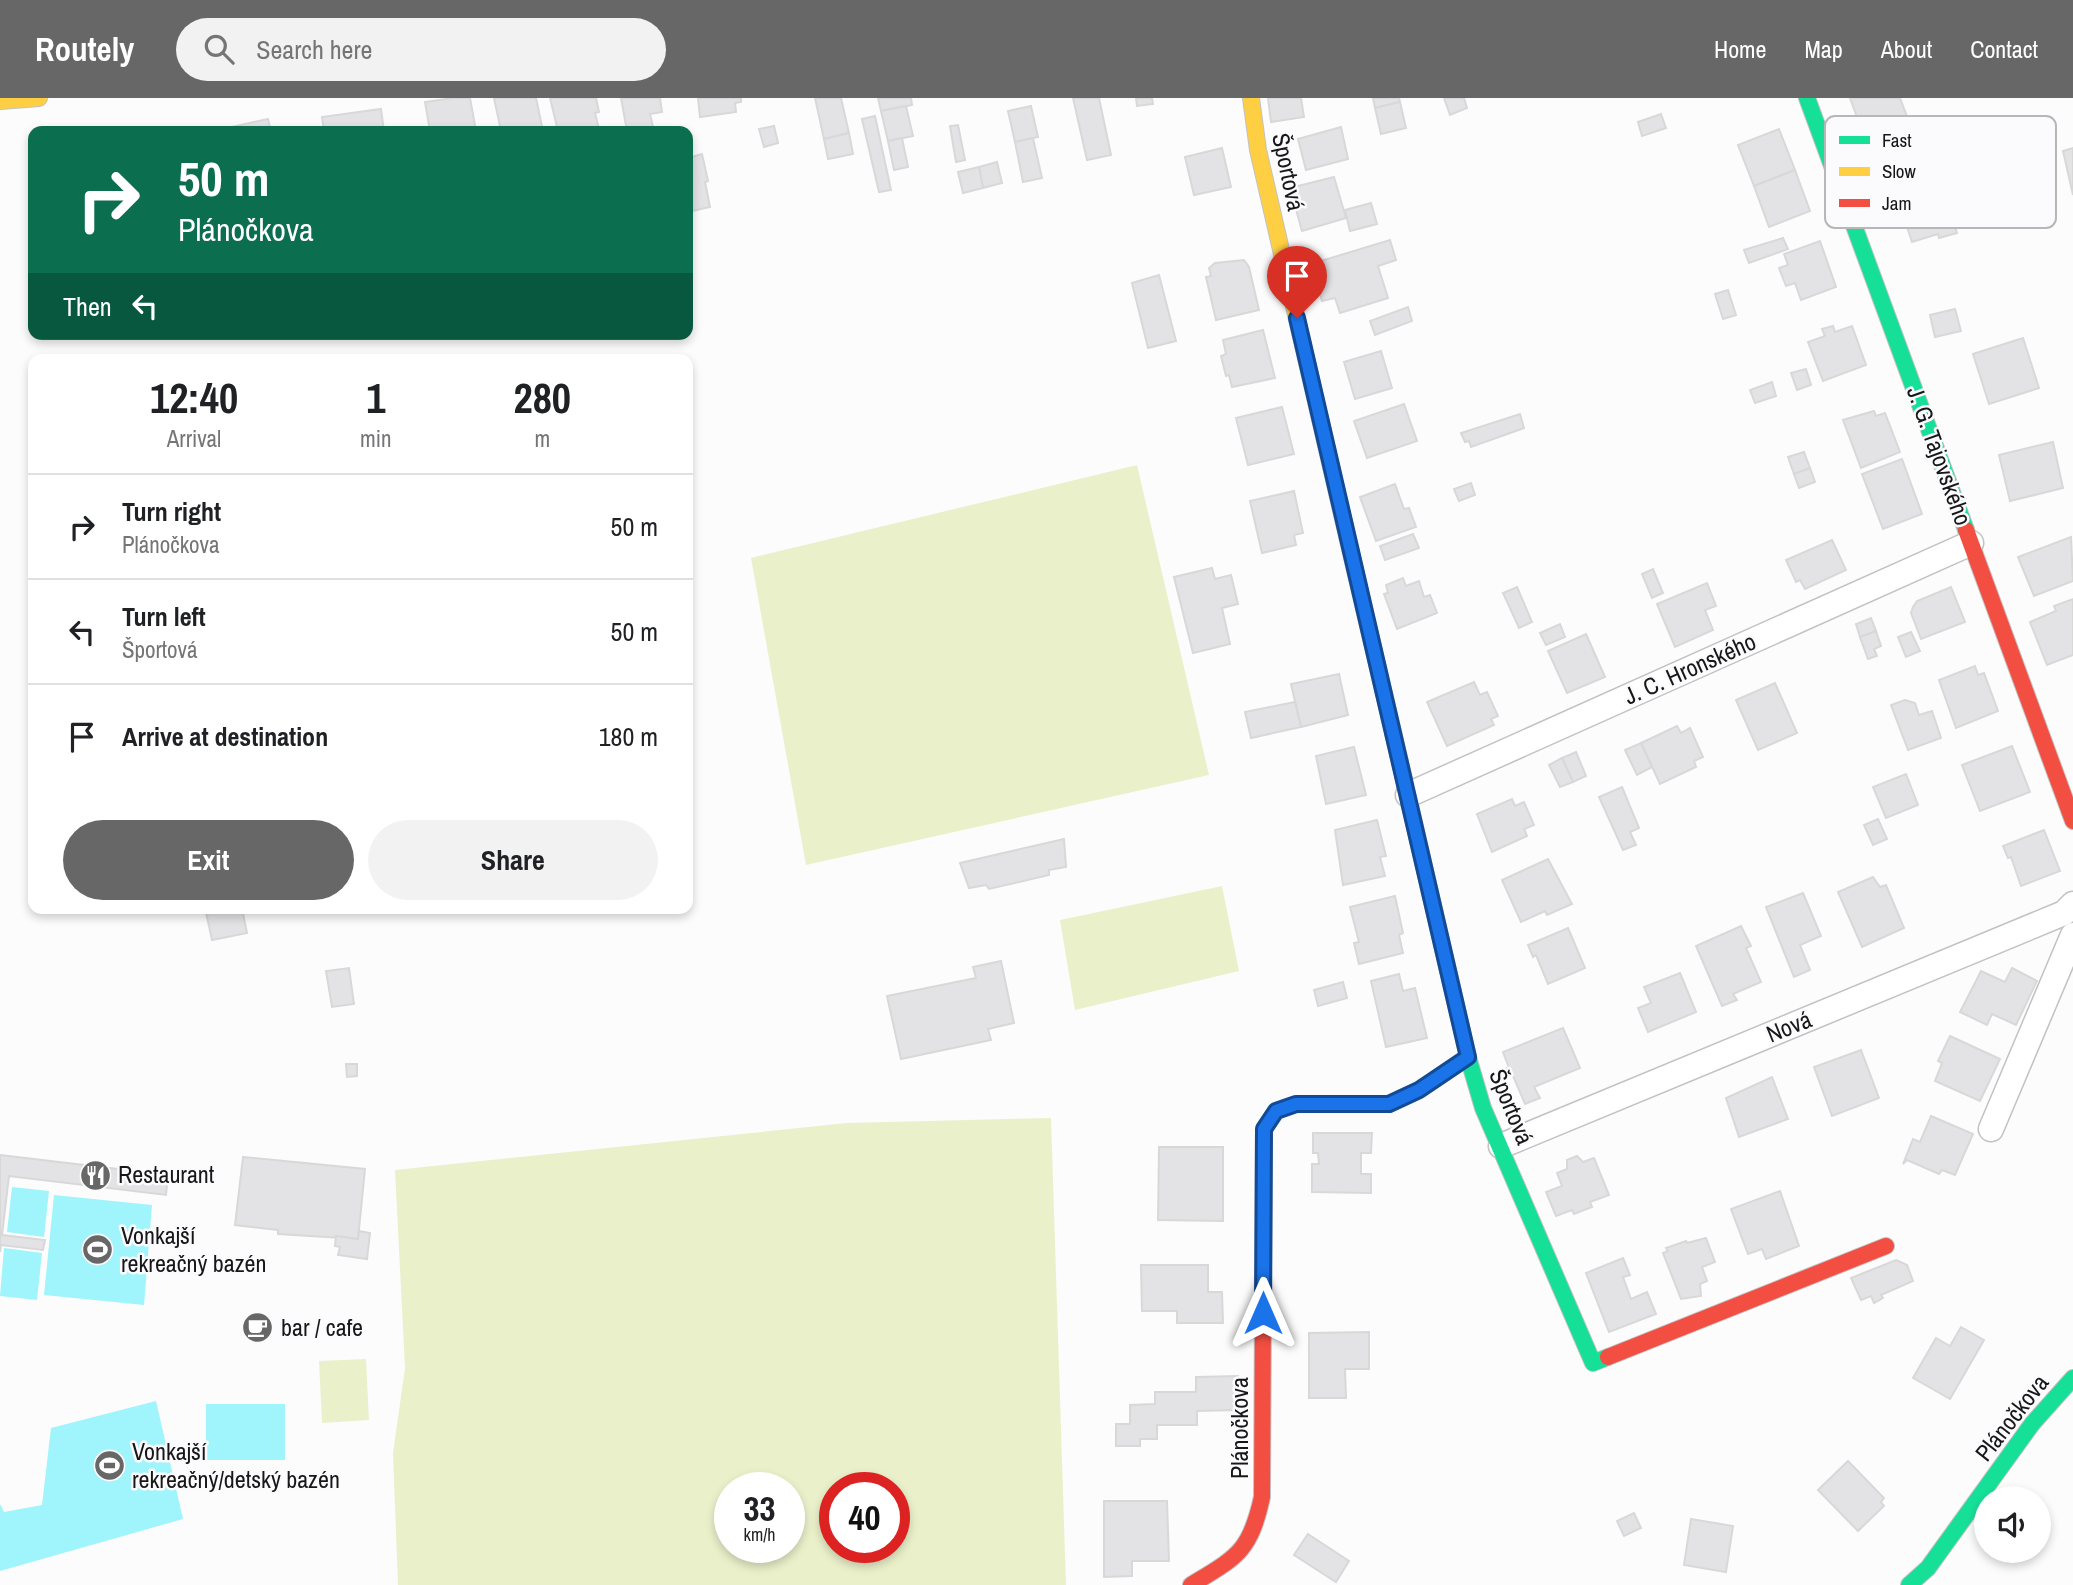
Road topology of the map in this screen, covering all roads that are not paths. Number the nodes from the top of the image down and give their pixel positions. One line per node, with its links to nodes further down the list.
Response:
1 (39, 98): 4 (street)
2 (1251, 98): 8 (street, Športová)
3 (1807, 98): 5 (street, J. G. Tajovského)
4 (0, 101)
5 (1825, 147)
6 (1855, 228): 7 (street, J. G. Tajovského)
7 (1971, 543): 8 (street, J. C. Hronského); 9 (street, J. G. Tajovského)
8 (1408, 795): 12 (street, Športová)
9 (2072, 817)
10 (2073, 904): 14 (street, Nová)
11 (2073, 935): 13 (street)
12 (1468, 1057): 14 (street, Športová); 17 (street, Plánočkova)
13 (1991, 1129)
14 (1501, 1146): 15 (street, Športová)
15 (1886, 1246)
16 (2073, 1378): 18 (street, Plánočkova)
17 (1191, 1585)
18 (1909, 1585)

